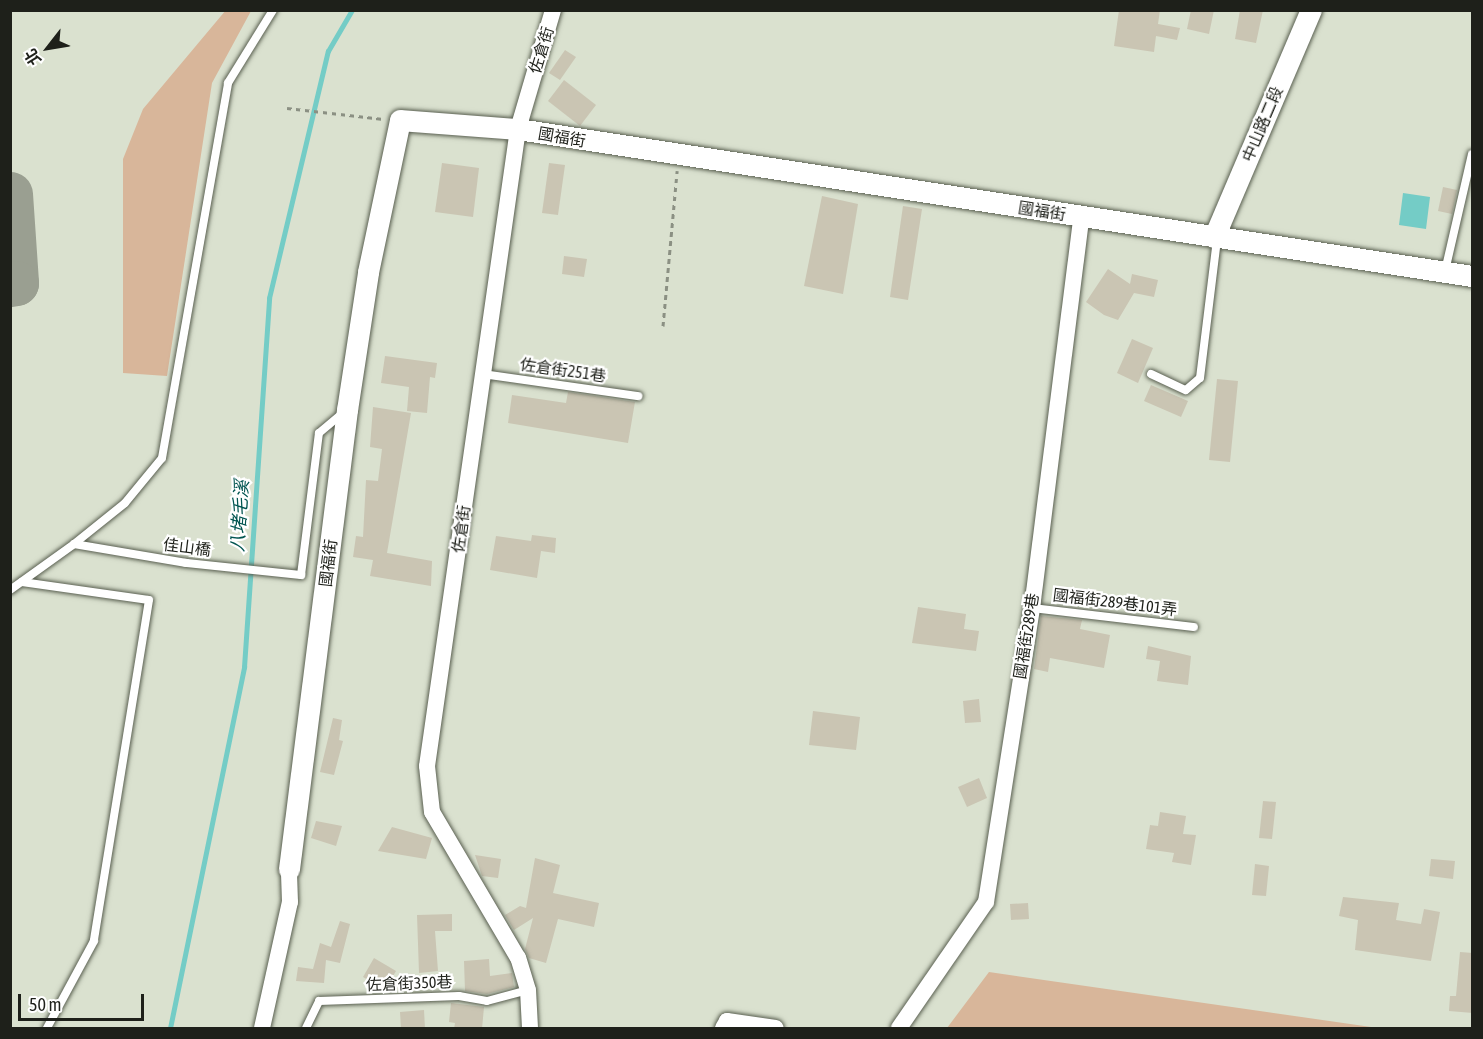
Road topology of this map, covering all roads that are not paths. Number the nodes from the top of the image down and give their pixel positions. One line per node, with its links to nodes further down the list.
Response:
1 (273, 10): 14 (lane)
2 (553, 10): 4 (street, 佐倉街)
3 (1311, 10): 7 (street, 中山路二段)
4 (518, 129): 6 (street, 國福街); 10 (street, 佐倉街); 13 (street, 國福街)
5 (1473, 154): 8 (lane)
6 (1081, 218): 7 (street, 國福街); 17 (street, 國福街289巷)
7 (1216, 238): 8 (street, 國福街); 11 (lane)
8 (1445, 271): 9 (street, 國福街)
9 (1473, 276)
10 (483, 374): 12 (lane, 佐倉街251巷); 20 (street, 佐倉街)
11 (1150, 374)
12 (638, 396)
13 (346, 410): 14 (lane, 佳山橋); 19 (street, 國福街)
14 (74, 544): 15 (lane)
15 (22, 582): 16 (lane); 21 (lane)
16 (10, 590)
17 (1032, 608): 18 (lane, 國福街289巷101弄); 27 (street, 國福街289巷)
18 (1194, 627)
19 (289, 869): 22 (street)
20 (528, 990): 23 (lane, 佐倉街350巷); 24 (street, 佐倉街)
21 (47, 1029)
22 (262, 1029)
23 (306, 1029)
24 (530, 1029)
25 (723, 1029): 26 (street)
26 (776, 1029)
27 (899, 1029)

